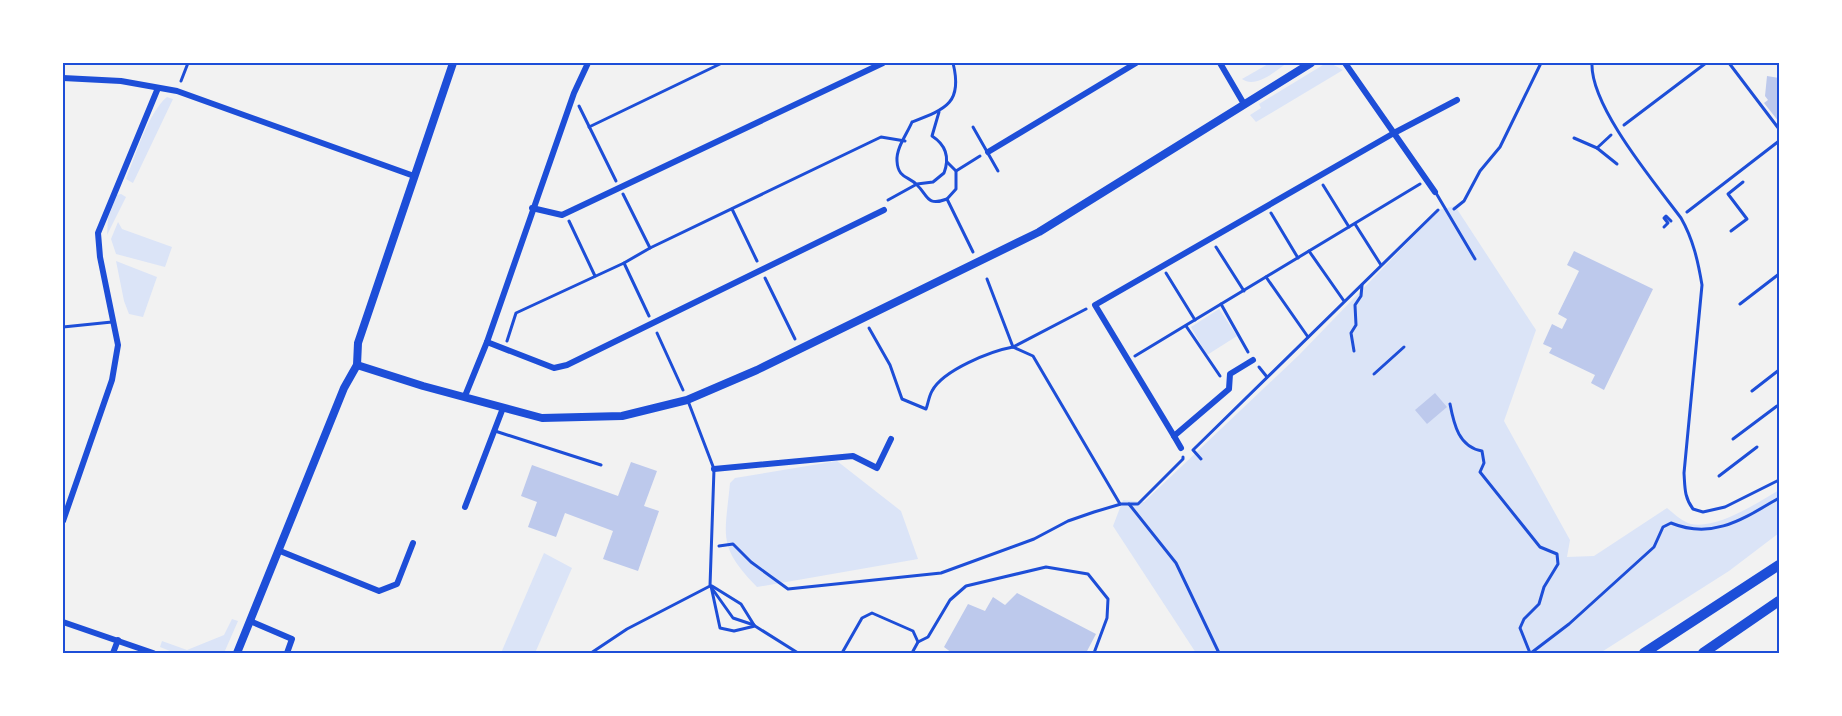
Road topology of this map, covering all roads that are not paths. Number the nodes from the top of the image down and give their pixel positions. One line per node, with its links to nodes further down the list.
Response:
1 (453, 63): 17 (street)
2 (588, 63): 19 (street)
3 (883, 63): 19 (street)
4 (1136, 63): 15 (street)
5 (1220, 63): 12 (street)
6 (1311, 63): 12 (street)
7 (1345, 63): 14 (street)
8 (1592, 63): 36 (lane)
9 (63, 78): 10 (street)
10 (158, 88): 17 (street); 22 (street)
11 (1457, 100): 14 (street)
12 (1244, 104): 28 (street)
13 (973, 127): 15 (lane)
14 (1394, 134): 18 (street); 31 (street)
15 (988, 152): 16 (lane)
16 (998, 171)
17 (414, 176): 26 (street)
18 (1435, 192): 21 (lane)
19 (532, 208): 24 (street)
20 (884, 210): 24 (street)
21 (1475, 259)
22 (114, 322): 23 (lane); 38 (street)
23 (63, 327)
24 (487, 342): 27 (street)
25 (1252, 360): 31 (street)
26 (357, 365): 27 (street); 40 (street)
27 (465, 396): 29 (street)
28 (687, 400): 29 (street); 35 (lane)
29 (503, 408): 30 (street)
30 (495, 431): 34 (lane); 37 (street)
31 (1174, 436): 33 (street)
32 (891, 440): 35 (street)
33 (1181, 448)
34 (601, 465)
35 (714, 469): 42 (lane)
36 (1779, 480)
37 (465, 507)
38 (63, 521)
39 (414, 543): 40 (street)
40 (280, 551): 44 (street)
41 (1779, 566): 58 (highway)
42 (711, 586): 46 (lane); 46 (lane); 46 (lane); 53 (lane)
43 (1779, 601): 59 (highway)
44 (250, 621): 51 (street); 52 (street)
45 (63, 622): 47 (street)
46 (754, 626): 54 (lane)
47 (118, 640): 49 (street); 50 (street)
48 (918, 642): 55 (lane); 56 (lane); 57 (lane)
49 (114, 653)
50 (153, 653)
51 (237, 653)
52 (287, 653)
53 (591, 653)
54 (798, 653)
55 (842, 653)
56 (912, 653)
57 (1094, 653)
58 (1644, 653)
59 (1703, 653)

